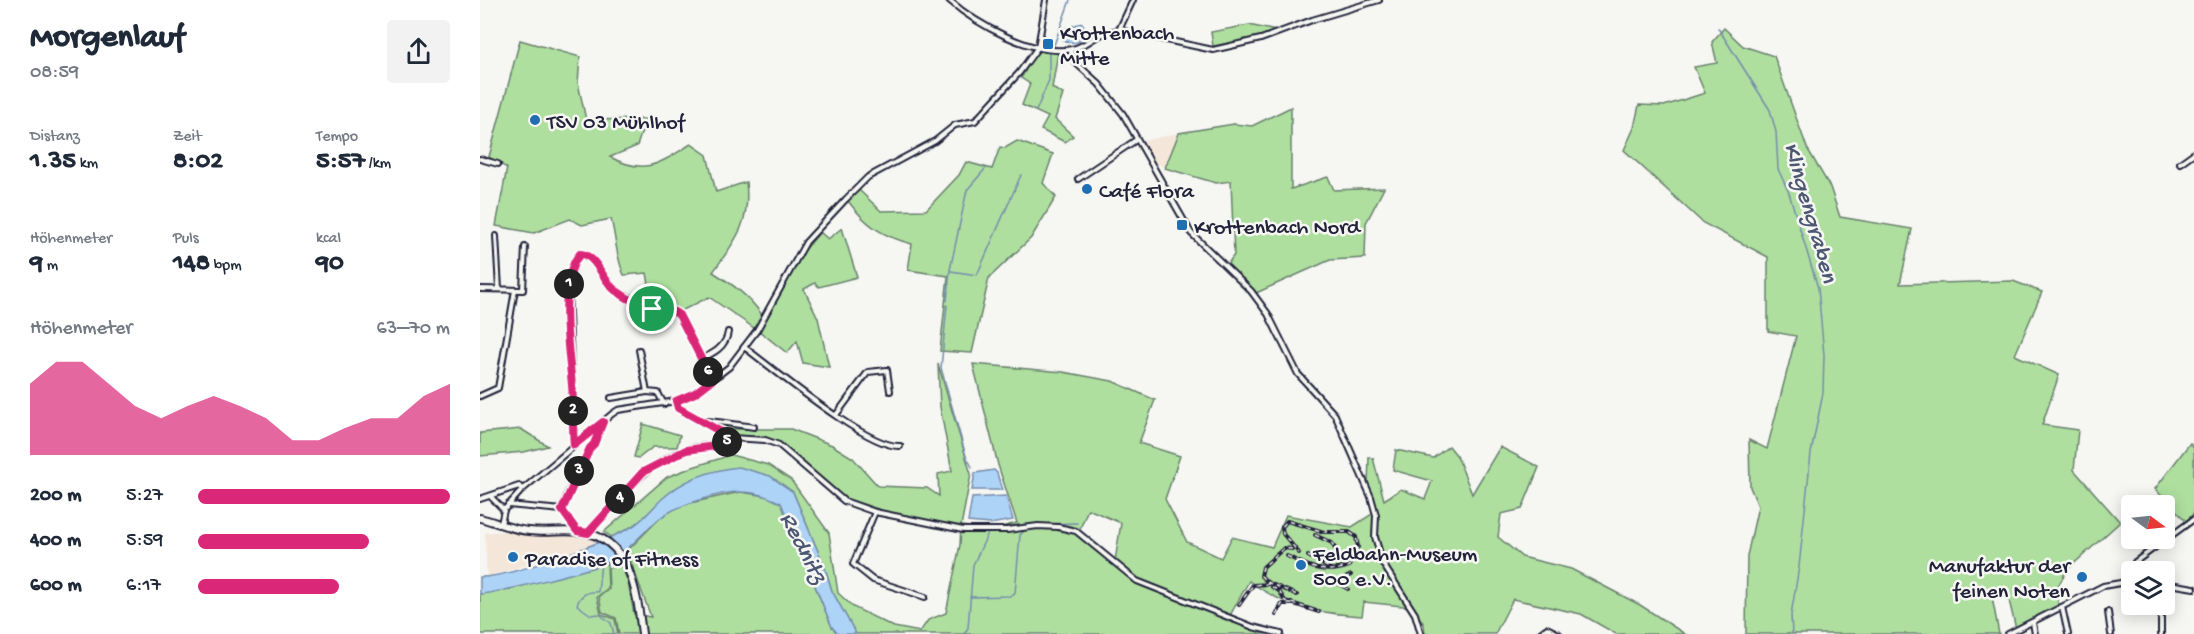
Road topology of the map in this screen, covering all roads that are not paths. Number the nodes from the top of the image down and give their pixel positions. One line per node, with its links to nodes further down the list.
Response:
1 (949, 0): 6 (street)
2 (1046, 0): 6 (street)
3 (1133, 0): 5 (street)
4 (1379, 0): 5 (street)
5 (1119, 30): 7 (street)
6 (1038, 46): 7 (street); 20 (street)
7 (1070, 50): 8 (street)
8 (1136, 140): 13 (street); 60 (street)
9 (2194, 153): 12 (street)
10 (480, 159): 11 (street)
11 (498, 164)
12 (2180, 164)
13 (1078, 179)
14 (496, 236): 17 (street)
15 (525, 247): 18 (street)
16 (480, 289): 17 (street)
17 (499, 289): 18 (street)
18 (515, 290): 26 (street)
19 (728, 332): 22 (street)
20 (744, 347): 23 (street); 30 (street)
21 (639, 350): 25 (street)
22 (700, 359): 23 (street); 35 (street)
23 (712, 380): 28 (street)
24 (890, 391): 30 (street)
25 (647, 392): 27 (street); 29 (street)
26 (480, 396)
27 (611, 398)
28 (676, 401): 29 (street); 32 (street)
29 (664, 404): 31 (street)
30 (836, 415): 36 (street)
31 (603, 422): 35 (street); 42 (street)
32 (703, 422): 33 (street); 34 (street)
33 (754, 427)
34 (732, 438): 43 (street); 48 (street)
35 (574, 445): 37 (street)
36 (900, 446)
37 (522, 490): 38 (street); 40 (street)
38 (491, 497): 39 (street); 41 (street)
39 (480, 499)
40 (508, 505): 41 (street); 42 (street)
41 (504, 510): 46 (street)
42 (562, 510): 47 (street)
43 (875, 513): 53 (street); 59 (street)
44 (480, 518): 46 (main road)
45 (2193, 521): 49 (street)
46 (501, 524): 47 (main road)
47 (577, 531): 48 (main road)
48 (591, 534): 58 (main road)
49 (2135, 561)
50 (2121, 583): 54 (street)
51 (2175, 585): 52 (street)
52 (2194, 588)
53 (925, 597)
54 (2062, 608): 57 (street); 65 (street)
55 (2108, 612): 66 (street)
56 (2160, 615): 67 (street)
57 (2033, 623): 63 (street); 64 (street)
58 (642, 634)
59 (1281, 634)
60 (1421, 634)
61 (1539, 634): 62 (street)
62 (1559, 634)
63 (2008, 634)
64 (2035, 634)
65 (2067, 634)
66 (2111, 634)
67 (2161, 634)

